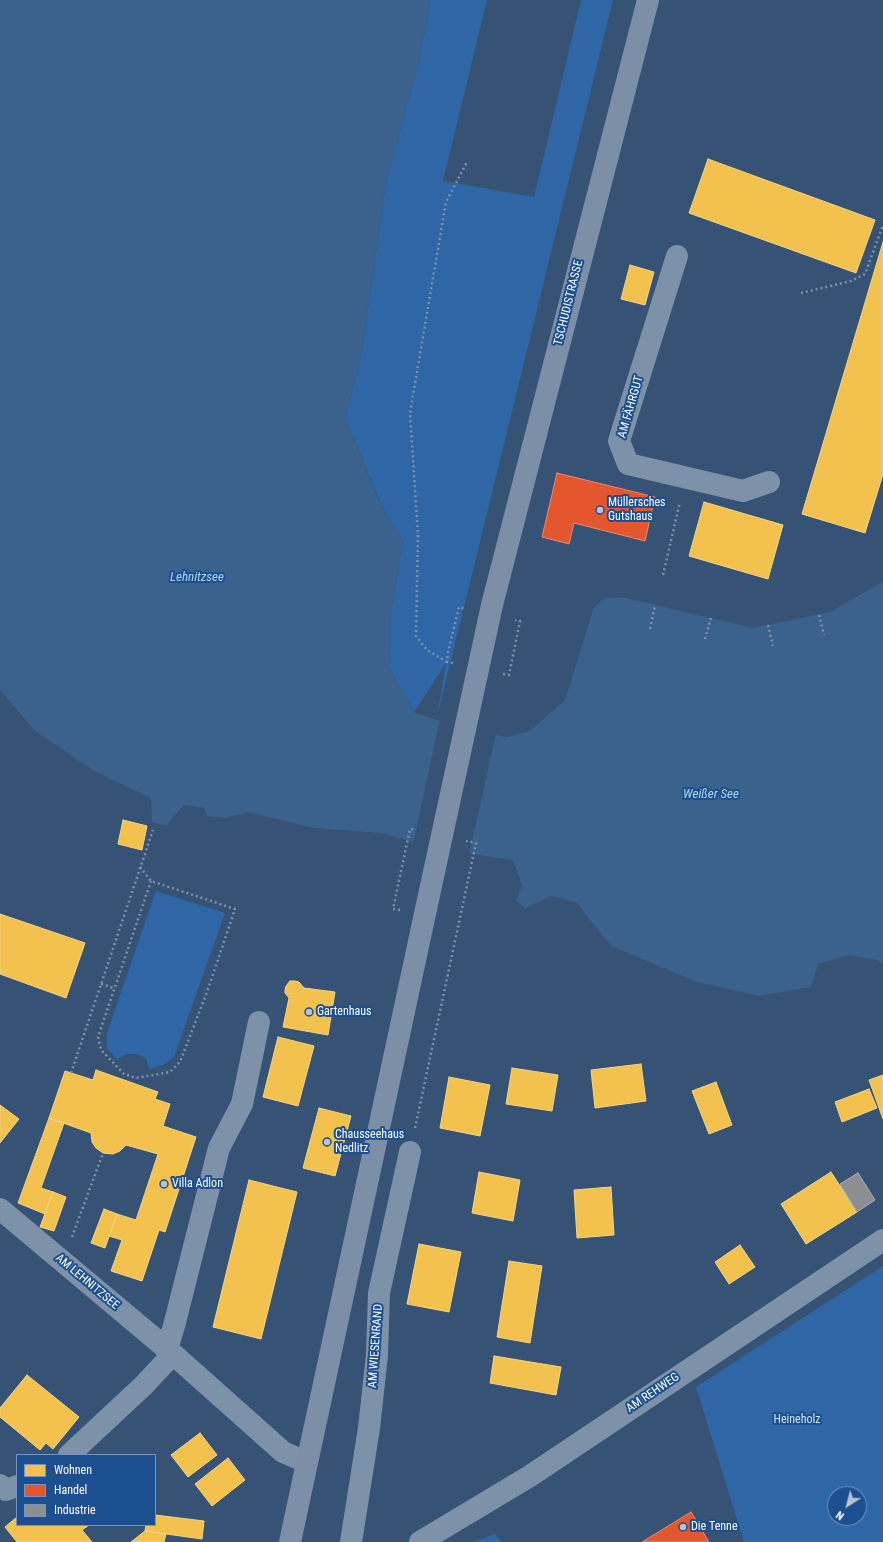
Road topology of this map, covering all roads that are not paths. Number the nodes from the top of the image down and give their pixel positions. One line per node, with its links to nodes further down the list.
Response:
1 (648, 0): 10 (main road, TSCHUDISTRASSE, bridge)
2 (677, 256): 3 (street, AM FÄHRGUT)
3 (769, 482)
4 (259, 1022): 8 (street)
5 (410, 1152): 14 (street, AM WIESENRAND)
6 (0, 1209): 8 (street, AM LEHNITZSEE)
7 (883, 1240): 15 (street, AM REHWEG)
8 (170, 1352): 9 (street); 10 (street, AM LEHNITZSEE)
9 (70, 1454)
10 (306, 1462): 13 (main road, TSCHUDISTRASSE)
11 (0, 1485): 12 (street)
12 (16, 1486)
13 (290, 1542)
14 (351, 1542)
15 (420, 1542)

